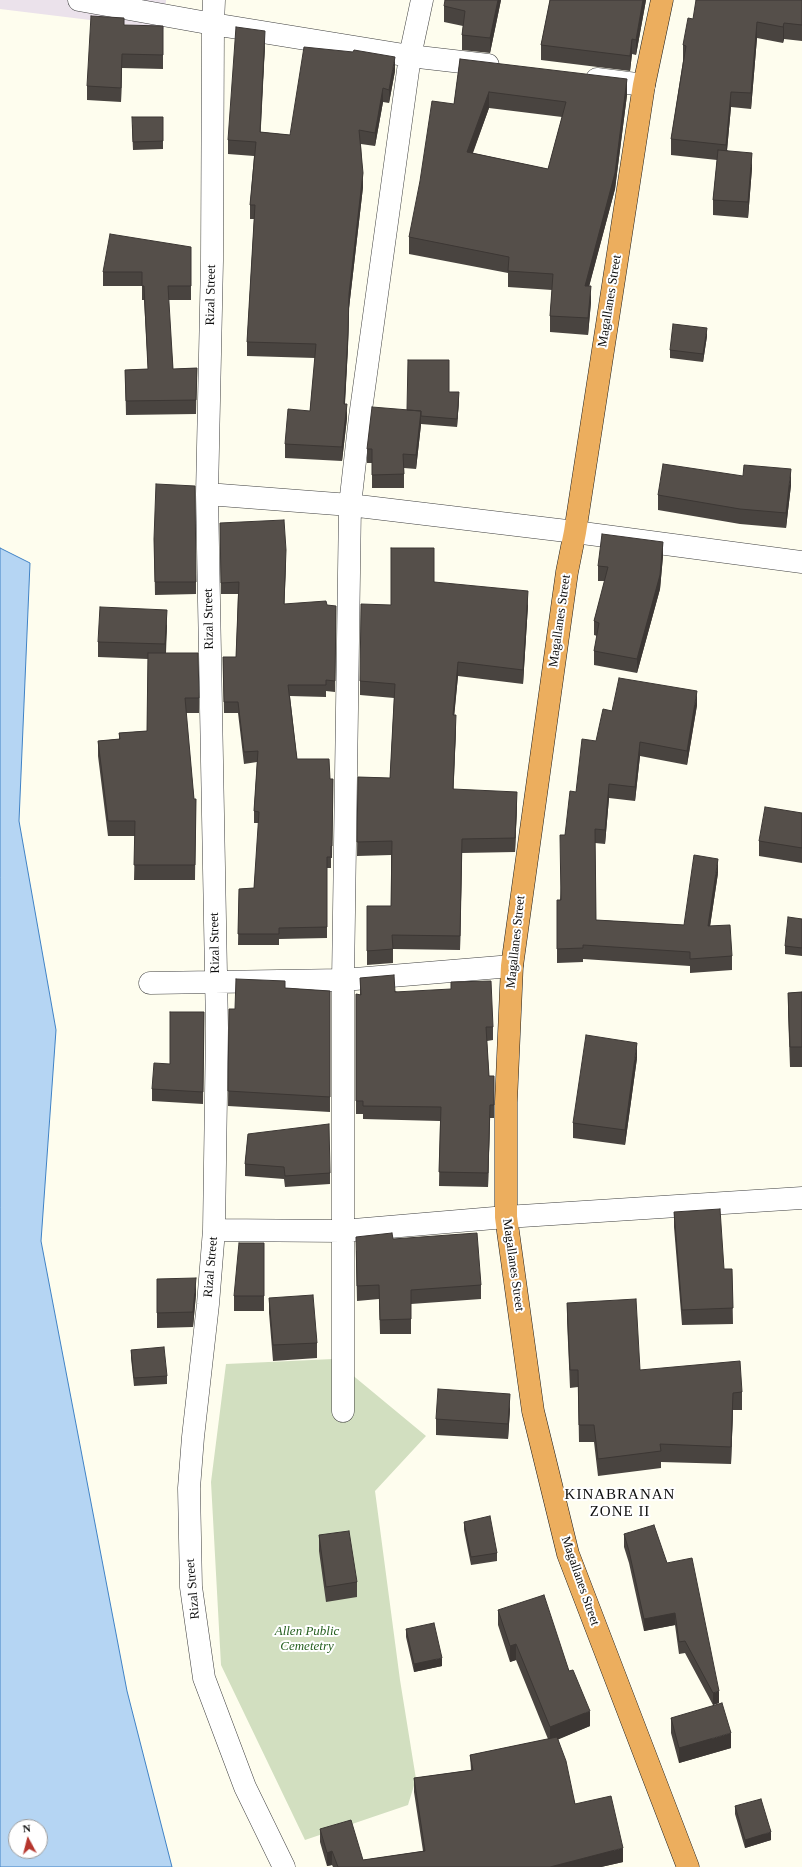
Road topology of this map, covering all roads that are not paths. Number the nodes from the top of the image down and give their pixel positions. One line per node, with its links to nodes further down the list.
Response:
1 (79, 0): 5 (street)
2 (214, 0): 5 (street, Rizal Street)
3 (422, 0): 6 (street)
4 (662, 0): 9 (highway, Magallanes Street)
5 (212, 24): 6 (street); 10 (street, Rizal Street)
6 (410, 56): 7 (street); 11 (street)
7 (511, 68)
8 (574, 76): 9 (street)
9 (644, 85): 12 (highway, Magallanes Street)
10 (207, 494): 11 (street); 17 (street, Rizal Street)
11 (350, 505): 12 (street); 15 (street)
12 (575, 532): 13 (street); 14 (highway, Magallanes Street)
13 (802, 562)
14 (512, 966): 15 (street); 19 (highway, Magallanes Street)
15 (343, 980): 17 (street); 21 (street)
16 (150, 983): 17 (street)
17 (216, 983): 20 (street, Rizal Street)
18 (802, 1198): 19 (street)
19 (506, 1217): 21 (street); 24 (highway, Magallanes Street)
20 (214, 1230): 21 (street); 23 (street, Rizal Street)
21 (342, 1231): 22 (street)
22 (343, 1411)
23 (284, 1867)
24 (688, 1867)

